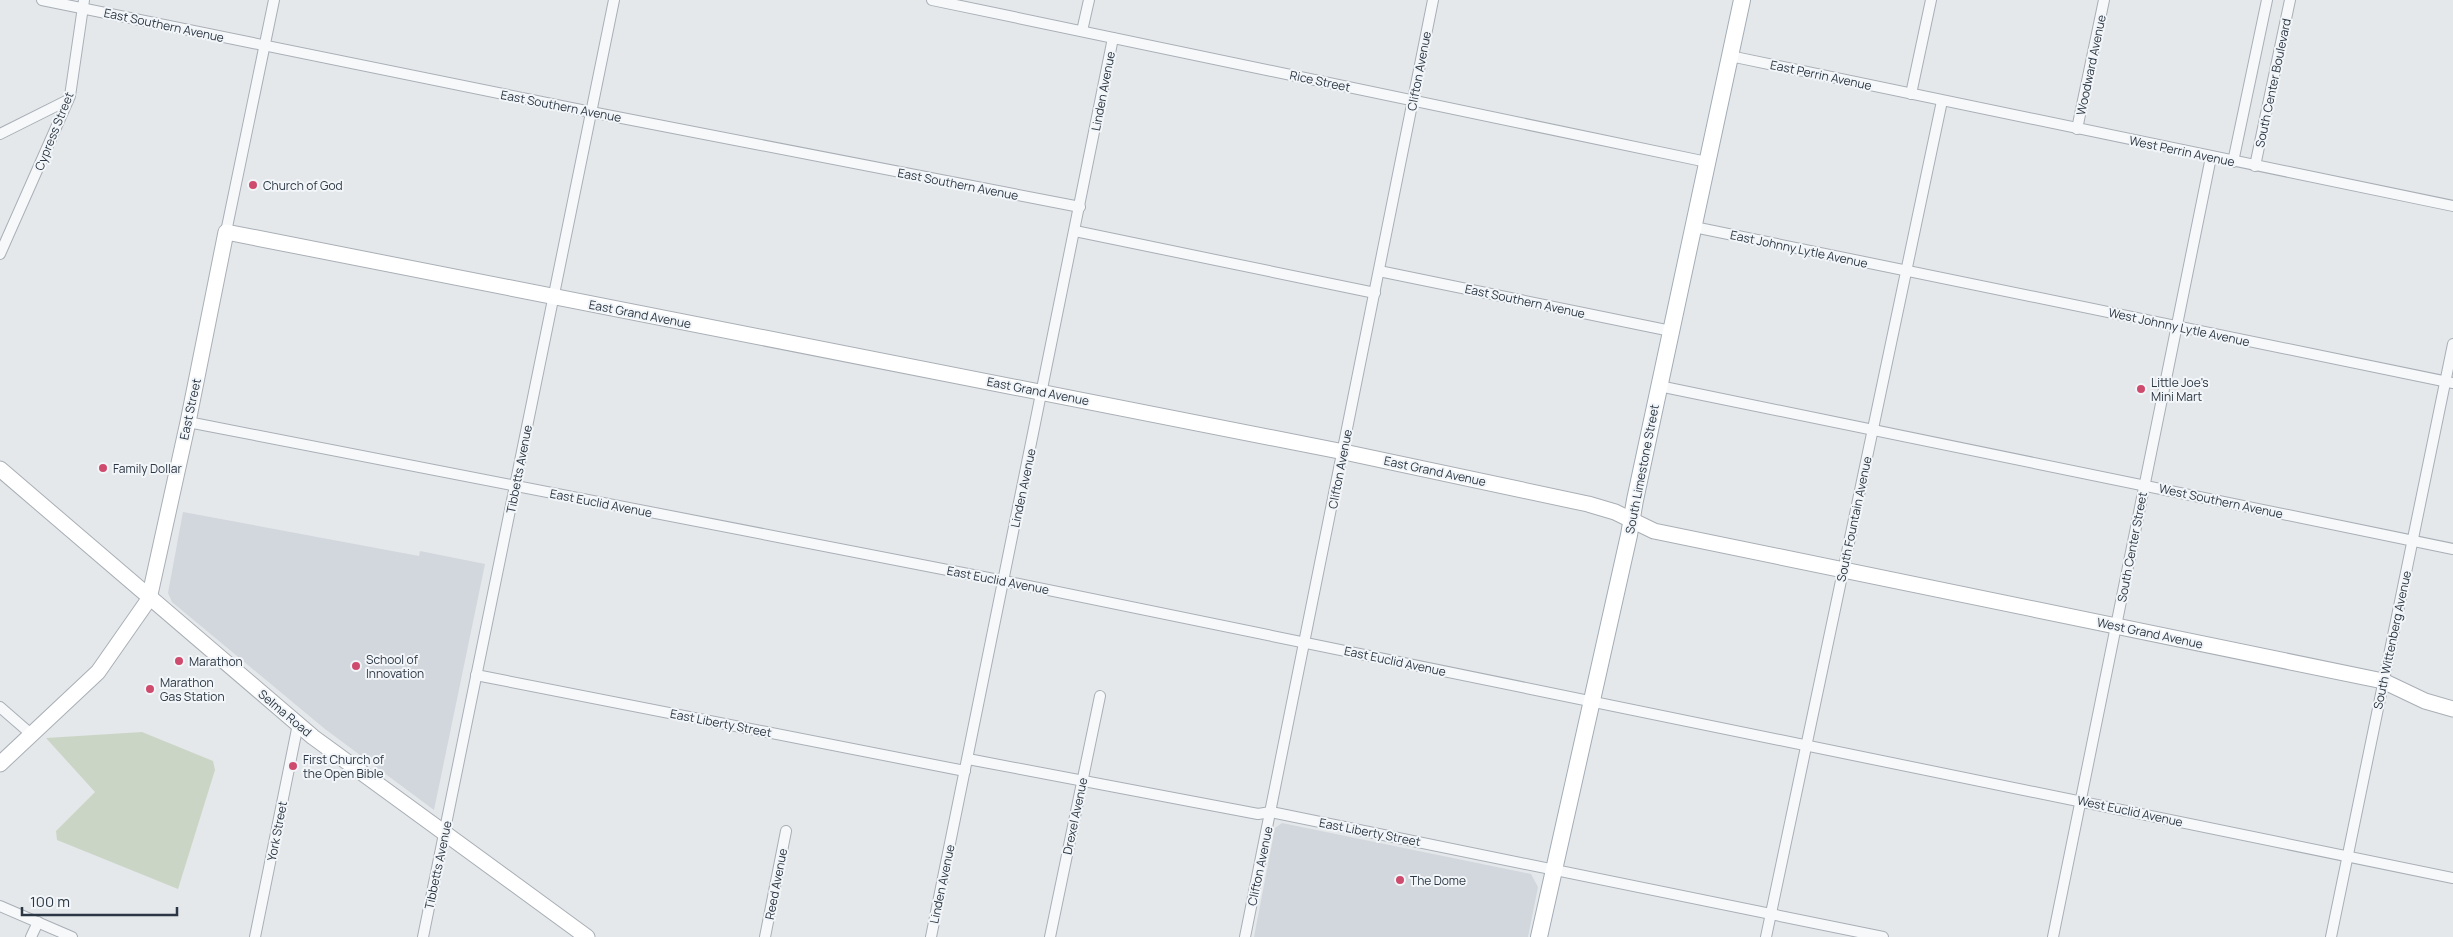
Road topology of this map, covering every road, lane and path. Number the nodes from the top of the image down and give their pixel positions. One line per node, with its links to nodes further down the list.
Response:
1 (42, 0): 12 (street, East Southern Avenue)
2 (274, 0): 15 (street, East Street)
3 (614, 0): 21 (street, Tibbetts Avenue)
4 (932, 0): 13 (street, Rice Street)
5 (1089, 0): 13 (street)
6 (1433, 0): 19 (street, Clifton Avenue)
7 (1742, 0): 16 (main road, South Limestone Street)
8 (1931, 0): 17 (street)
9 (2104, 0): 22 (street, Woodward Avenue)
10 (2268, 0): 26 (street, South Center Boulevard)
11 (2290, 0): 27 (street, South Center Boulevard)
12 (83, 4): 15 (street, East Southern Avenue); 18 (street, Cypress Street)
13 (1082, 31): 14 (street, Rice Street)
14 (1113, 38): 19 (street, Rice Street); 29 (street, Linden Avenue)
15 (264, 46): 21 (street, East Southern Avenue); 32 (street, East Street)
16 (1730, 56): 17 (street, East Perrin Avenue); 25 (main road, South Limestone Street)
17 (1911, 94): 20 (street, West Perrin Avenue)
18 (68, 100): 23 (street); 33 (street, Cypress Street)
19 (1413, 101): 25 (street, Rice Street); 34 (street, Clifton Avenue)
20 (1942, 101): 22 (street, West Perrin Avenue); 35 (street, South Fountain Avenue)
21 (591, 112): 29 (street, East Southern Avenue); 37 (street, Tibbetts Avenue)
22 (2077, 129): 24 (street, West Perrin Avenue)
23 (0, 134)
24 (2211, 157): 26 (street, West Perrin Avenue); 38 (street, South Center Street)
25 (1708, 162): 30 (main road, South Limestone Street)
26 (2233, 162): 27 (street, West Perrin Avenue)
27 (2255, 166): 28 (street, West Perrin Avenue)
28 (2453, 206)
29 (1080, 207): 31 (street, Linden Avenue)
30 (1694, 227): 35 (street, East Johnny Lytle Avenue); 39 (main road, South Limestone Street)
31 (1076, 231): 36 (street); 43 (street, Linden Avenue)
32 (226, 232): 37 (street, East Grand Avenue); 44 (street, East Street)
33 (0, 254)
34 (1380, 271): 36 (street, Clifton Avenue); 39 (street, East Southern Avenue)
35 (1905, 271): 38 (street, West Johnny Lytle Avenue); 45 (street, South Fountain Avenue)
36 (1375, 293): 46 (street, Clifton Avenue)
37 (554, 296): 43 (street, East Grand Avenue); 49 (street, Tibbetts Avenue)
38 (2176, 326): 41 (street, West Johnny Lytle Avenue); 48 (street, South Center Street)
39 (1671, 331): 42 (main road, South Limestone Street)
40 (2453, 344): 41 (street, South Wittenberg Avenue)
41 (2449, 382): 51 (street, South Wittenberg Avenue)
42 (1659, 386): 45 (street); 50 (main road, South Limestone Street)
43 (1043, 392): 46 (street, East Grand Avenue); 54 (street, Linden Avenue)
44 (188, 422): 49 (street, East Euclid Avenue); 55 (street, East Street)
45 (1872, 430): 48 (street, West Southern Avenue); 53 (street, South Fountain Avenue)
46 (1344, 452): 50 (street, East Grand Avenue); 57 (street, Clifton Avenue)
47 (0, 469): 55 (street, Selma Road)
48 (2144, 486): 51 (street, West Southern Avenue); 56 (street, South Center Street)
49 (515, 487): 54 (street, East Euclid Avenue); 58 (street, Tibbetts Avenue)
50 (1632, 520): 53 (street, East Grand Avenue); 61 (main road, South Limestone Street)
51 (2412, 540): 52 (street, West Southern Avenue); 59 (street, South Wittenberg Avenue)
52 (2453, 549)
53 (1844, 570): 56 (street, West Grand Avenue); 66 (street, South Fountain Avenue)
54 (1004, 581): 57 (street, East Euclid Avenue); 67 (street, Linden Avenue)
55 (149, 599): 64 (street, Selma Road); 65 (street, East Street)
56 (2116, 626): 59 (street, West Grand Avenue); 71 (street, South Center Street)
57 (1305, 642): 61 (street, East Euclid Avenue); 72 (street, Clifton Avenue)
58 (476, 676): 69 (street, East Liberty Street); 74 (street, Tibbetts Avenue)
59 (2383, 681): 63 (street, West Grand Avenue); 75 (street, South Wittenberg Avenue)
60 (1100, 696): 70 (street, Drexel Avenue)
61 (1591, 700): 66 (street, East Euclid Avenue); 76 (main road, South Limestone Street)
62 (0, 707): 65 (street)
63 (2453, 709)
64 (298, 724): 74 (street, Selma Road); 84 (street, York Street)
65 (31, 734): 68 (street, East Street)
66 (1807, 745): 71 (street, West Euclid Avenue); 79 (street, South Fountain Avenue)
67 (968, 759): 69 (street, Linden Avenue); 70 (street, East Liberty Street)
68 (0, 764)
69 (965, 771): 87 (street, Linden Avenue)
70 (1082, 780): 72 (street, East Liberty Street); 88 (street, Drexel Avenue)
71 (2081, 801): 75 (street, West Euclid Avenue); 93 (street, South Center Street)
72 (1271, 812): 76 (street, East Liberty Street); 89 (street, Clifton Avenue)
73 (786, 831): 86 (street, Reed Avenue)
74 (444, 833): 81 (street, Selma Road); 85 (street, Tibbetts Avenue)
75 (2347, 856): 77 (street, West Euclid Avenue); 94 (street, South Wittenberg Avenue)
76 (1554, 869): 79 (street, East Liberty Street); 90 (main road, South Limestone Street)
77 (2453, 878)
78 (0, 906): 80 (street)
79 (1771, 914): 91 (street, South Fountain Avenue); 92 (street, East Liberty Street)
80 (38, 922): 82 (street); 83 (street)
81 (585, 936)
82 (31, 937)
83 (72, 937)
84 (256, 937)
85 (423, 937)
86 (765, 937)
87 (931, 937)
88 (1050, 937)
89 (1245, 937)
90 (1539, 937)
91 (1766, 937)
92 (1883, 937)
93 (2053, 937)
94 (2331, 937)

